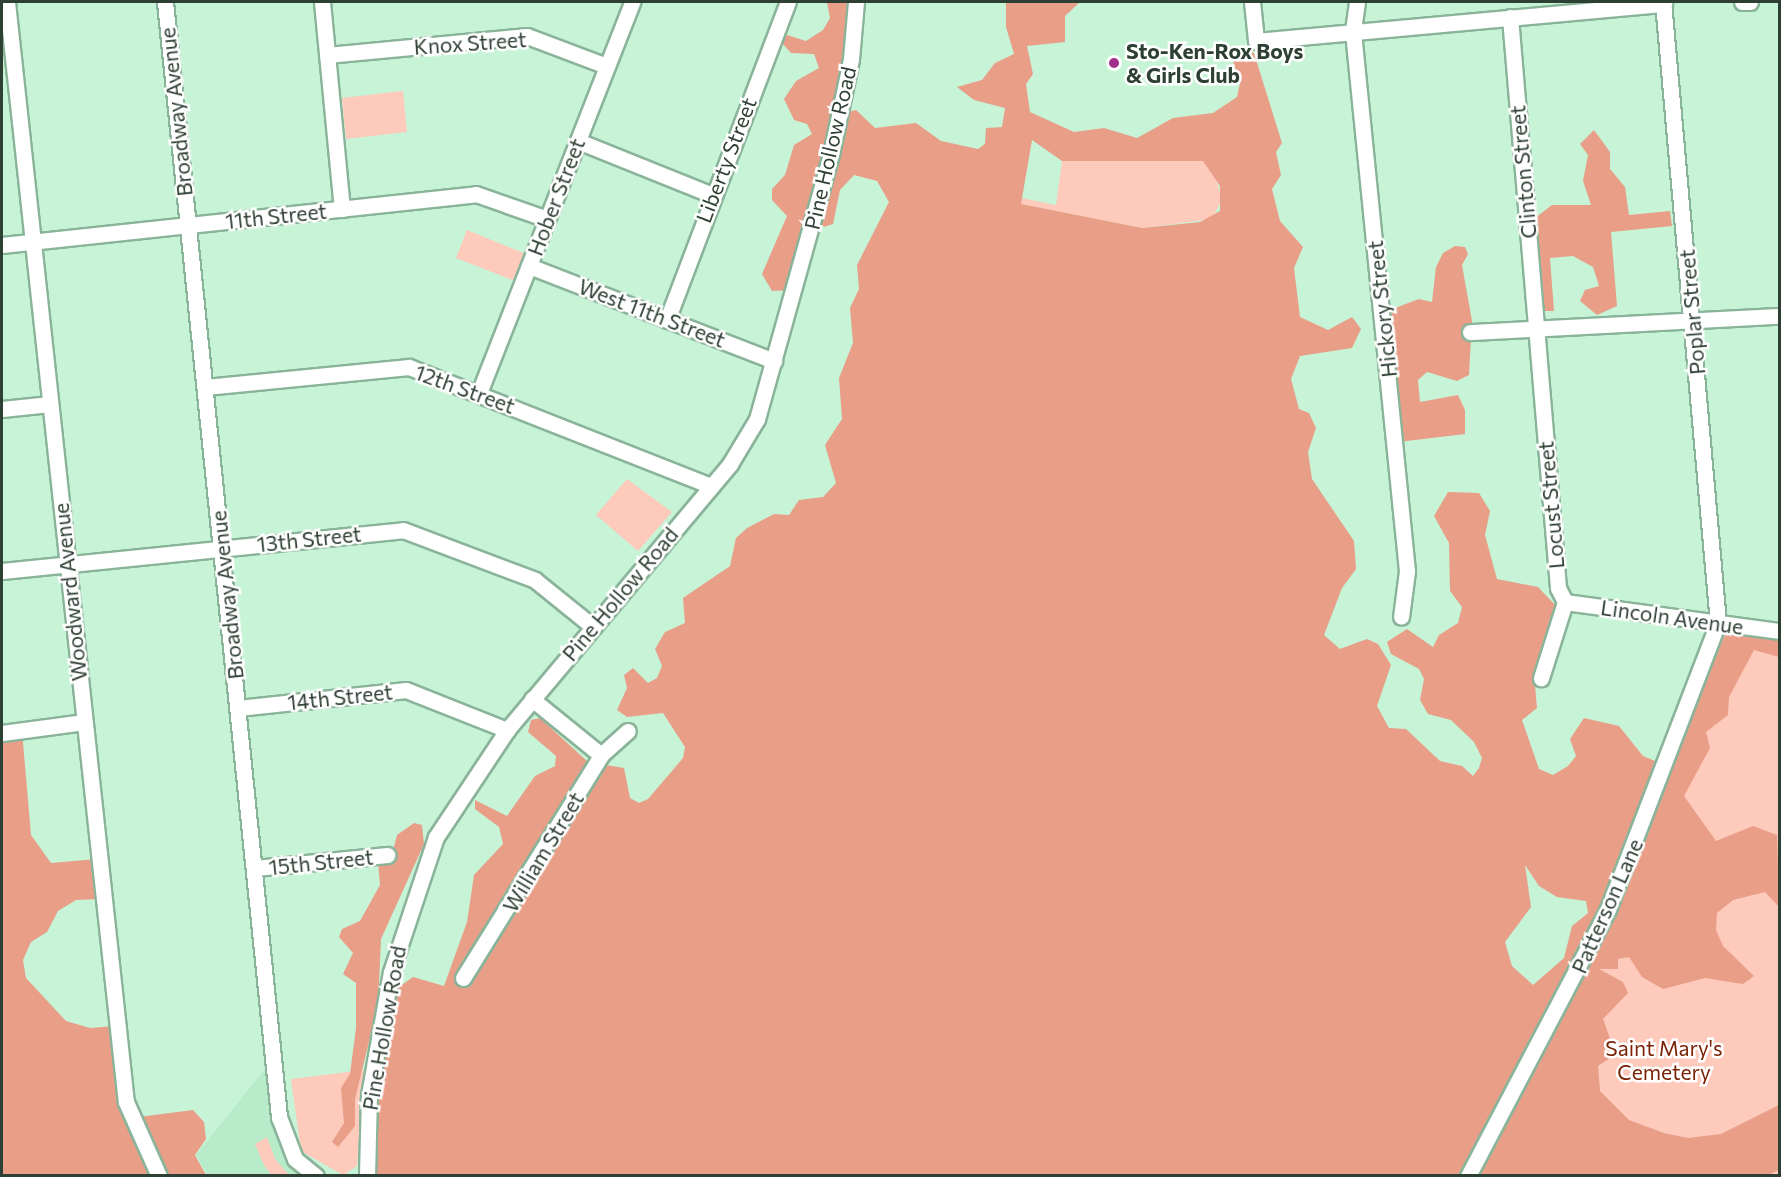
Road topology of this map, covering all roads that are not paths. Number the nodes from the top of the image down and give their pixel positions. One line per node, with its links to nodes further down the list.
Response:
1 (7, 2): 16 (street, Woodward Avenue)
2 (165, 2): 22 (street, Broadway Avenue)
3 (322, 2): 14 (street)
4 (632, 2): 15 (street, Hober Street)
5 (788, 2): 19 (street, Liberty Street)
6 (856, 2): 31 (street, Pine Hollow Road)
7 (1252, 2): 13 (street)
8 (1357, 2): 13 (street, Hickory Street)
9 (1742, 2): 10 (street)
10 (1750, 2)
11 (1663, 3): 12 (street); 28 (street, Poplar Street)
12 (1510, 17): 13 (street); 29 (street, Clinton Street)
13 (1353, 32): 41 (street, Hickory Street)
14 (327, 55): 15 (street, Knox Street); 20 (street)
15 (607, 66): 18 (street, Hober Street)
16 (17, 91): 17 (street); 23 (street, Woodward Avenue)
17 (2, 92)
18 (578, 141): 19 (street); 21 (street, Hober Street)
19 (712, 195): 27 (street, Liberty Street)
20 (342, 209): 21 (street, 11th Street); 22 (street, 11th Street)
21 (547, 219): 25 (street, Hober Street)
22 (188, 225): 23 (street, 11th Street); 32 (street, Broadway Avenue)
23 (33, 242): 24 (street, 11th Street); 34 (street, Woodward Avenue)
24 (2, 245)
25 (529, 266): 27 (street, West 11th Street); 33 (street, Hober Street)
26 (1779, 316): 28 (street)
27 (667, 320): 31 (street, West 11th Street)
28 (1693, 320): 29 (street); 42 (street, Poplar Street)
29 (1536, 327): 30 (street); 40 (street, Locust Street)
30 (1470, 332)
31 (774, 361): 36 (street, Pine Hollow Road)
32 (205, 387): 33 (street, 12th Street); 37 (street, Broadway Avenue)
33 (479, 393): 36 (street, 12th Street)
34 (50, 404): 35 (street); 38 (street, Woodward Avenue)
35 (2, 409)
36 (711, 486): 43 (street, Pine Hollow Road)
37 (222, 548): 38 (street, 13th Street); 43 (street, 13th Street); 47 (street, Broadway Avenue)
38 (68, 563): 39 (street, 13th Street); 48 (street, Woodward Avenue)
39 (2, 571)
40 (1565, 602): 42 (street, Lincoln Avenue); 45 (street)
41 (1401, 617)
42 (1718, 623): 44 (street, Lincoln Avenue); 59 (street, Patterson Lane)
43 (592, 626): 46 (street, Pine Hollow Road)
44 (1779, 631)
45 (1541, 678)
46 (532, 699): 49 (street, Pine Hollow Road); 52 (street)
47 (238, 708): 49 (street, 14th Street); 54 (street, Broadway Avenue)
48 (84, 722): 51 (street); 56 (street, Woodward Avenue)
49 (507, 730): 58 (street, Pine Hollow Road)
50 (628, 731): 52 (street, William Street)
51 (2, 733)
52 (601, 755): 55 (street, William Street)
53 (387, 855): 54 (street, 15th Street)
54 (255, 868): 57 (street, Broadway Avenue)
55 (463, 978)
56 (159, 1176)
57 (316, 1176)
58 (367, 1176)
59 (1468, 1176)

